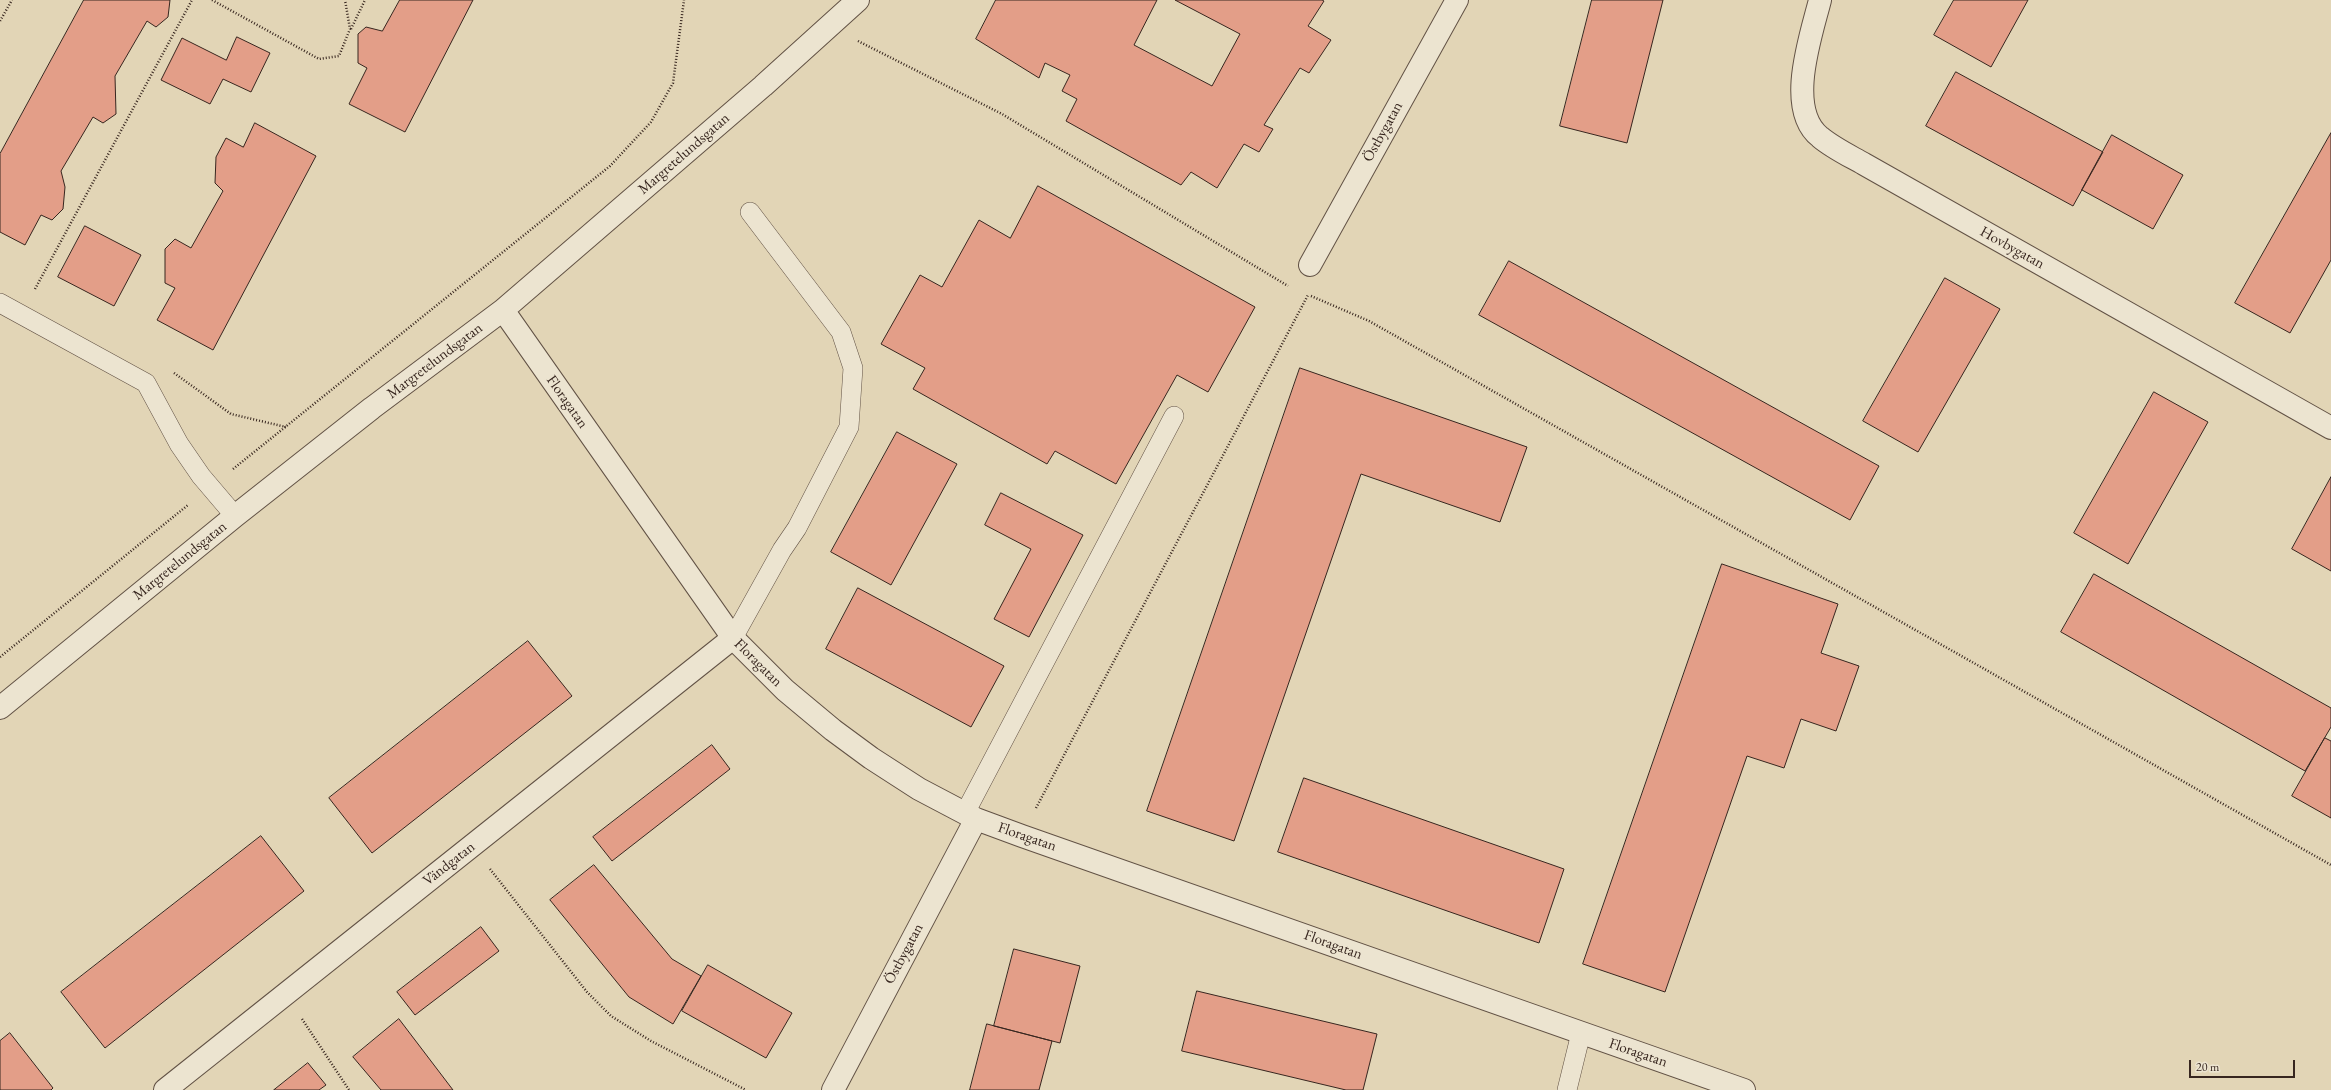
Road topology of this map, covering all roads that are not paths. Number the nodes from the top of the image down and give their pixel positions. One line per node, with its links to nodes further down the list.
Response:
1 (858, 0): 7 (street, Margretelundsgatan)
2 (1457, 0): 5 (street, Östbygatan)
3 (1820, 0): 9 (street, Hovbygatan)
4 (750, 212): 11 (lane)
5 (1310, 265)
6 (0, 303): 10 (lane)
7 (503, 310): 10 (street, Margretelundsgatan); 11 (street, Floragatan)
8 (1174, 416): 13 (lane)
9 (2331, 428)
10 (235, 516): 12 (street, Margretelundsgatan)
11 (733, 638): 13 (street, Floragatan); 15 (street, Vändgatan)
12 (0, 708)
13 (970, 816): 14 (street, Floragatan); 16 (street, Östbygatan)
14 (1582, 1033): 17 (lane); 18 (street, Floragatan)
15 (165, 1090)
16 (833, 1090)
17 (1567, 1090)
18 (1744, 1090)

